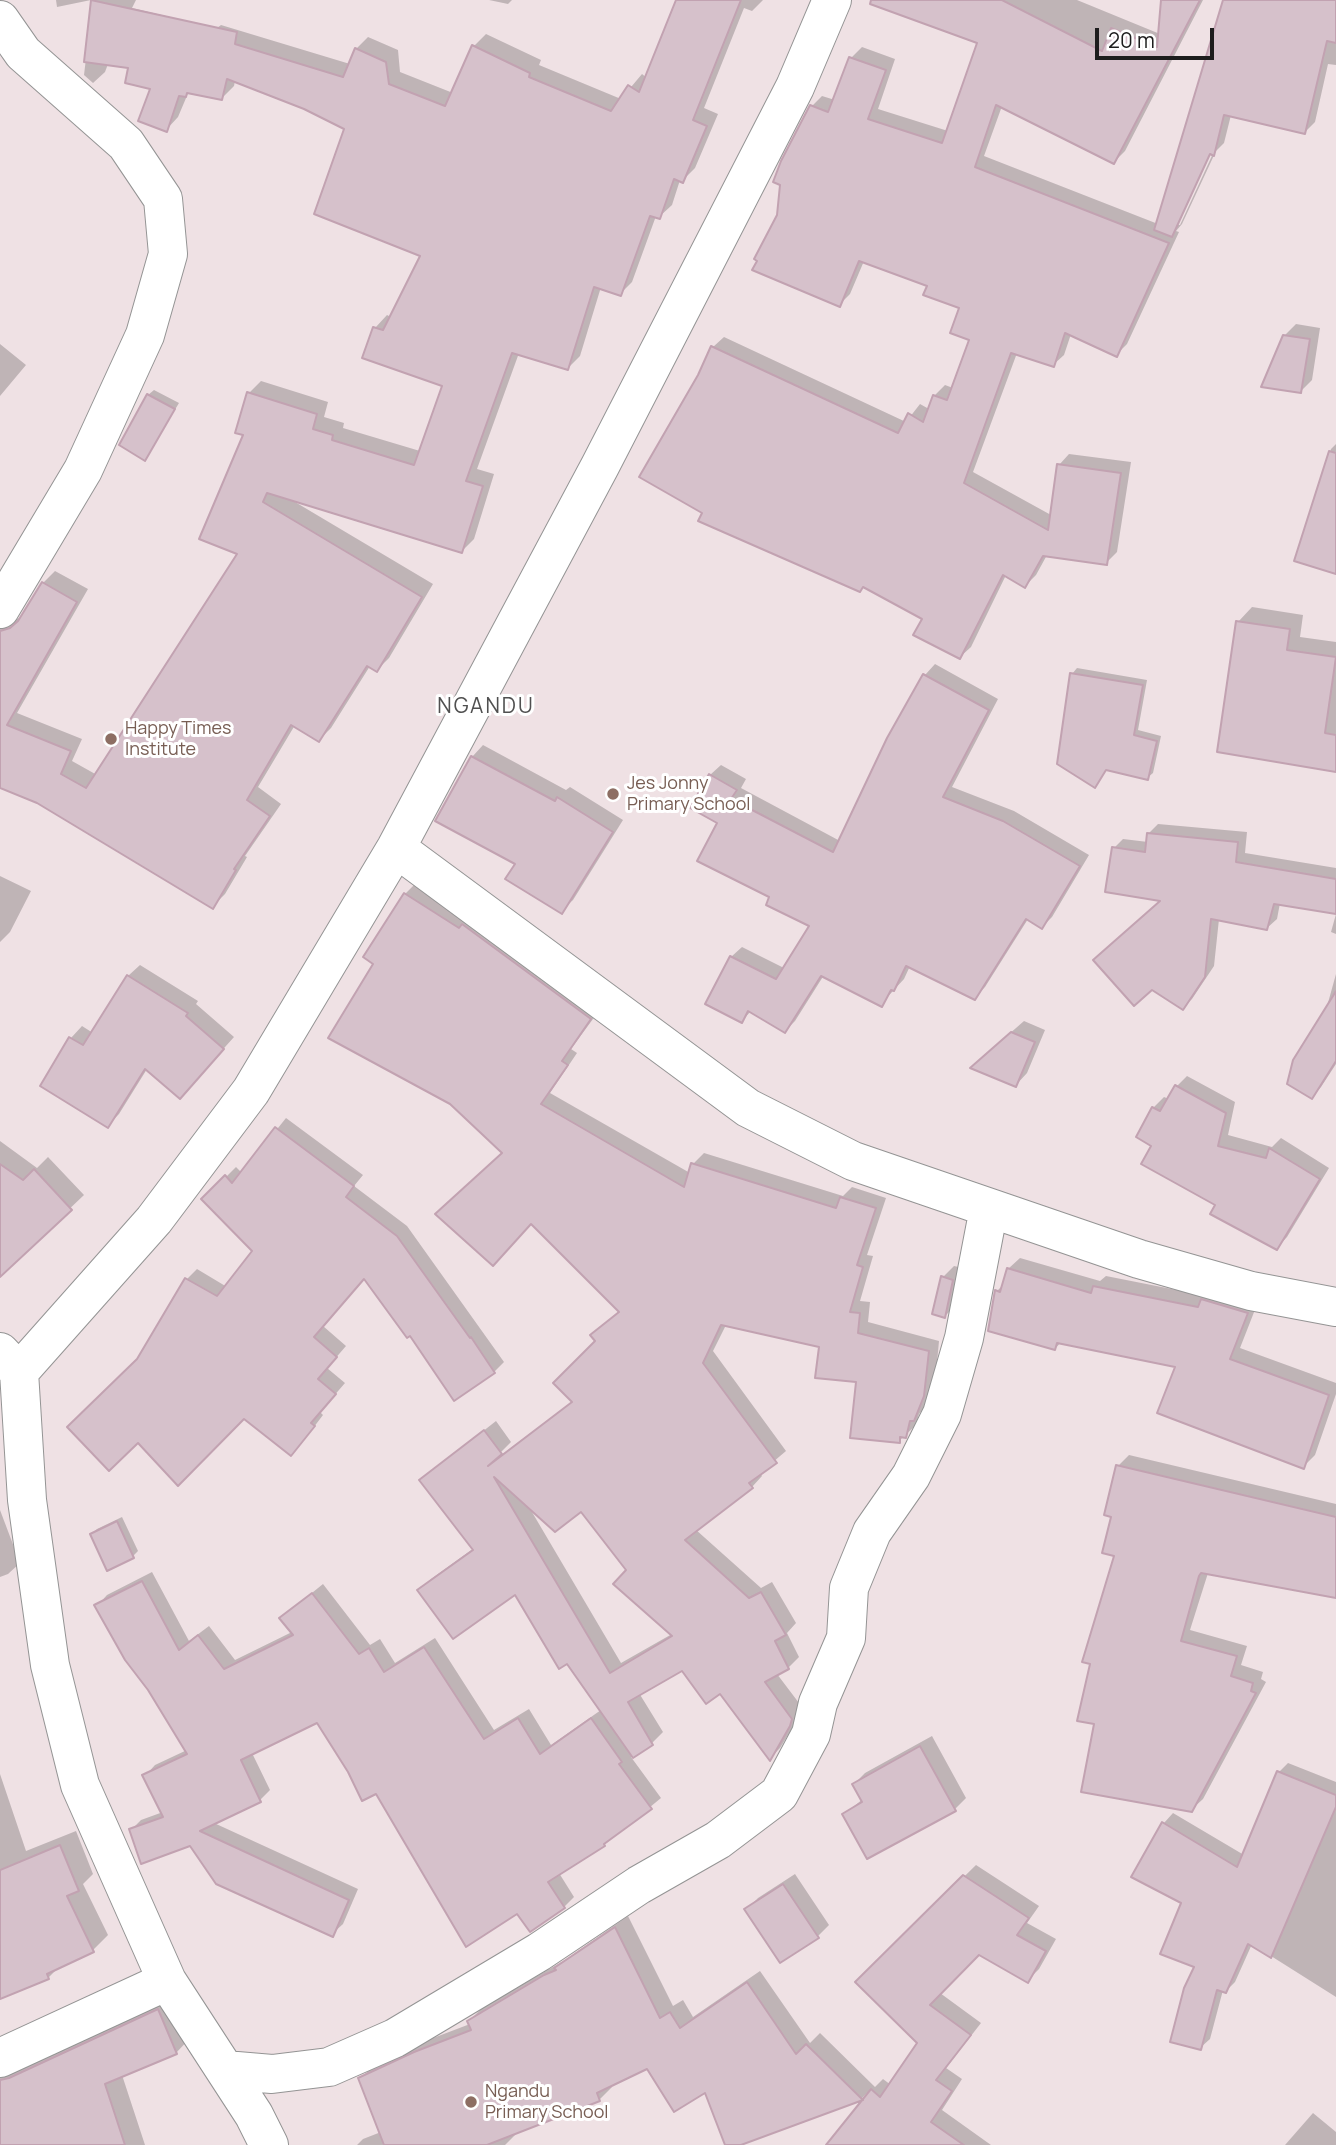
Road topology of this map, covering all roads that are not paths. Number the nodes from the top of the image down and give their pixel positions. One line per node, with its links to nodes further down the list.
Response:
1 (832, 0): 4 (street)
2 (0, 20): 3 (street)
3 (0, 609)
4 (396, 848): 5 (street); 7 (street)
5 (989, 1208): 6 (street); 10 (street)
6 (1336, 1307)
7 (9, 1362): 8 (street)
8 (167, 1981): 9 (street); 10 (street)
9 (0, 2058)
10 (225, 2070): 11 (street)
11 (269, 2145)

